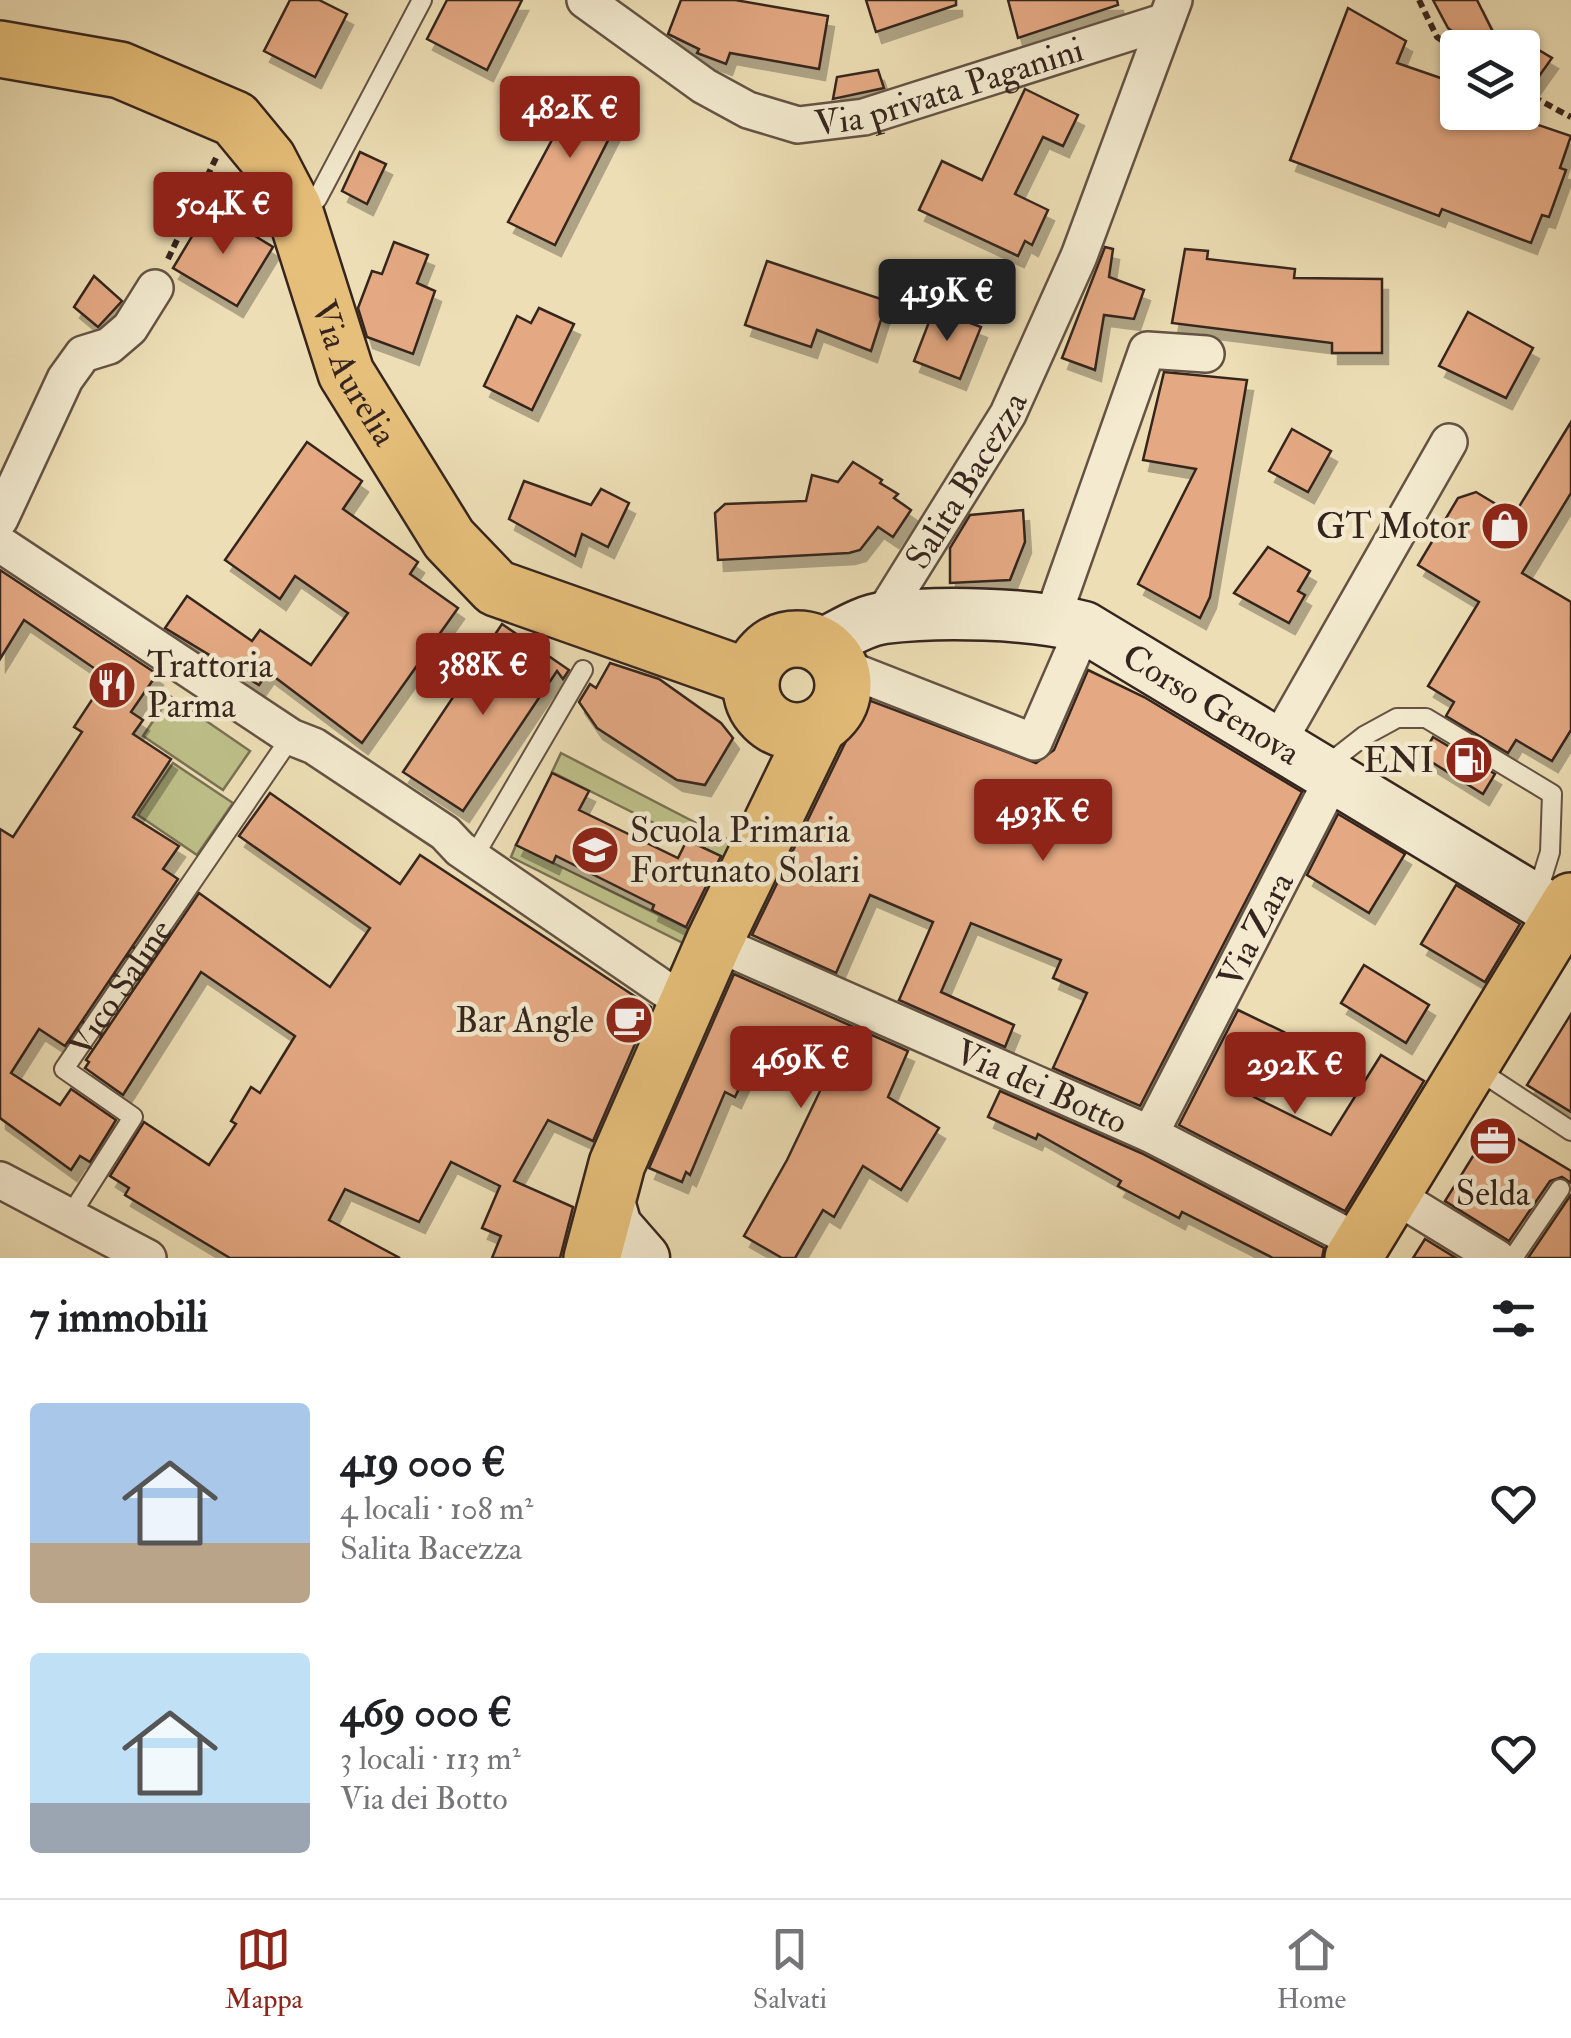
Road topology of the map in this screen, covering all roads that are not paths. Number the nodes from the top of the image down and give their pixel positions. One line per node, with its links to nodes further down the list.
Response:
1 (422, 0): 5 (lane)
2 (585, 0): 3 (street, Via privata Paganini)
3 (1170, 10): 11 (street, Salita Bacezza)
4 (0, 49): 5 (main road, Via Aurelia)
5 (294, 209): 15 (main road, Via Aurelia)
6 (155, 288): 9 (street)
7 (1206, 354): 12 (street)
8 (1449, 442): 18 (street)
9 (0, 519)
10 (0, 544): 17 (street)
11 (881, 618): 12 (main road); 13 (main road)
12 (1068, 623): 13 (street); 18 (main road, Corso Genova)
13 (830, 655): 15 (main road); 16 (main road)
14 (583, 670): 20 (lane)
15 (751, 678): 16 (main road)
16 (818, 727): 22 (main road)
17 (291, 737): 20 (street); 30 (lane, Vico Saline)
18 (1278, 742): 19 (main road, Corso Genova)
19 (1328, 772): 21 (main road, Corso Genova); 21 (lane); 26 (street, Via Zara)
20 (467, 854): 23 (street)
21 (1560, 909): 24 (main road)
22 (714, 942): 23 (main road); 26 (street, Via dei Botto)
23 (686, 1004): 31 (main road)
24 (1470, 1065): 25 (lane); 29 (main road)
25 (1571, 1131)
26 (1150, 1134): 32 (street, Via dei Botto)
27 (0, 1180): 30 (street)
28 (1560, 1189): 35 (lane)
29 (1391, 1193): 32 (main road); 34 (street)
30 (70, 1216): 33 (street)
31 (611, 1237)
32 (1357, 1251)
33 (148, 1258)
34 (1496, 1258)
35 (1513, 1258)

